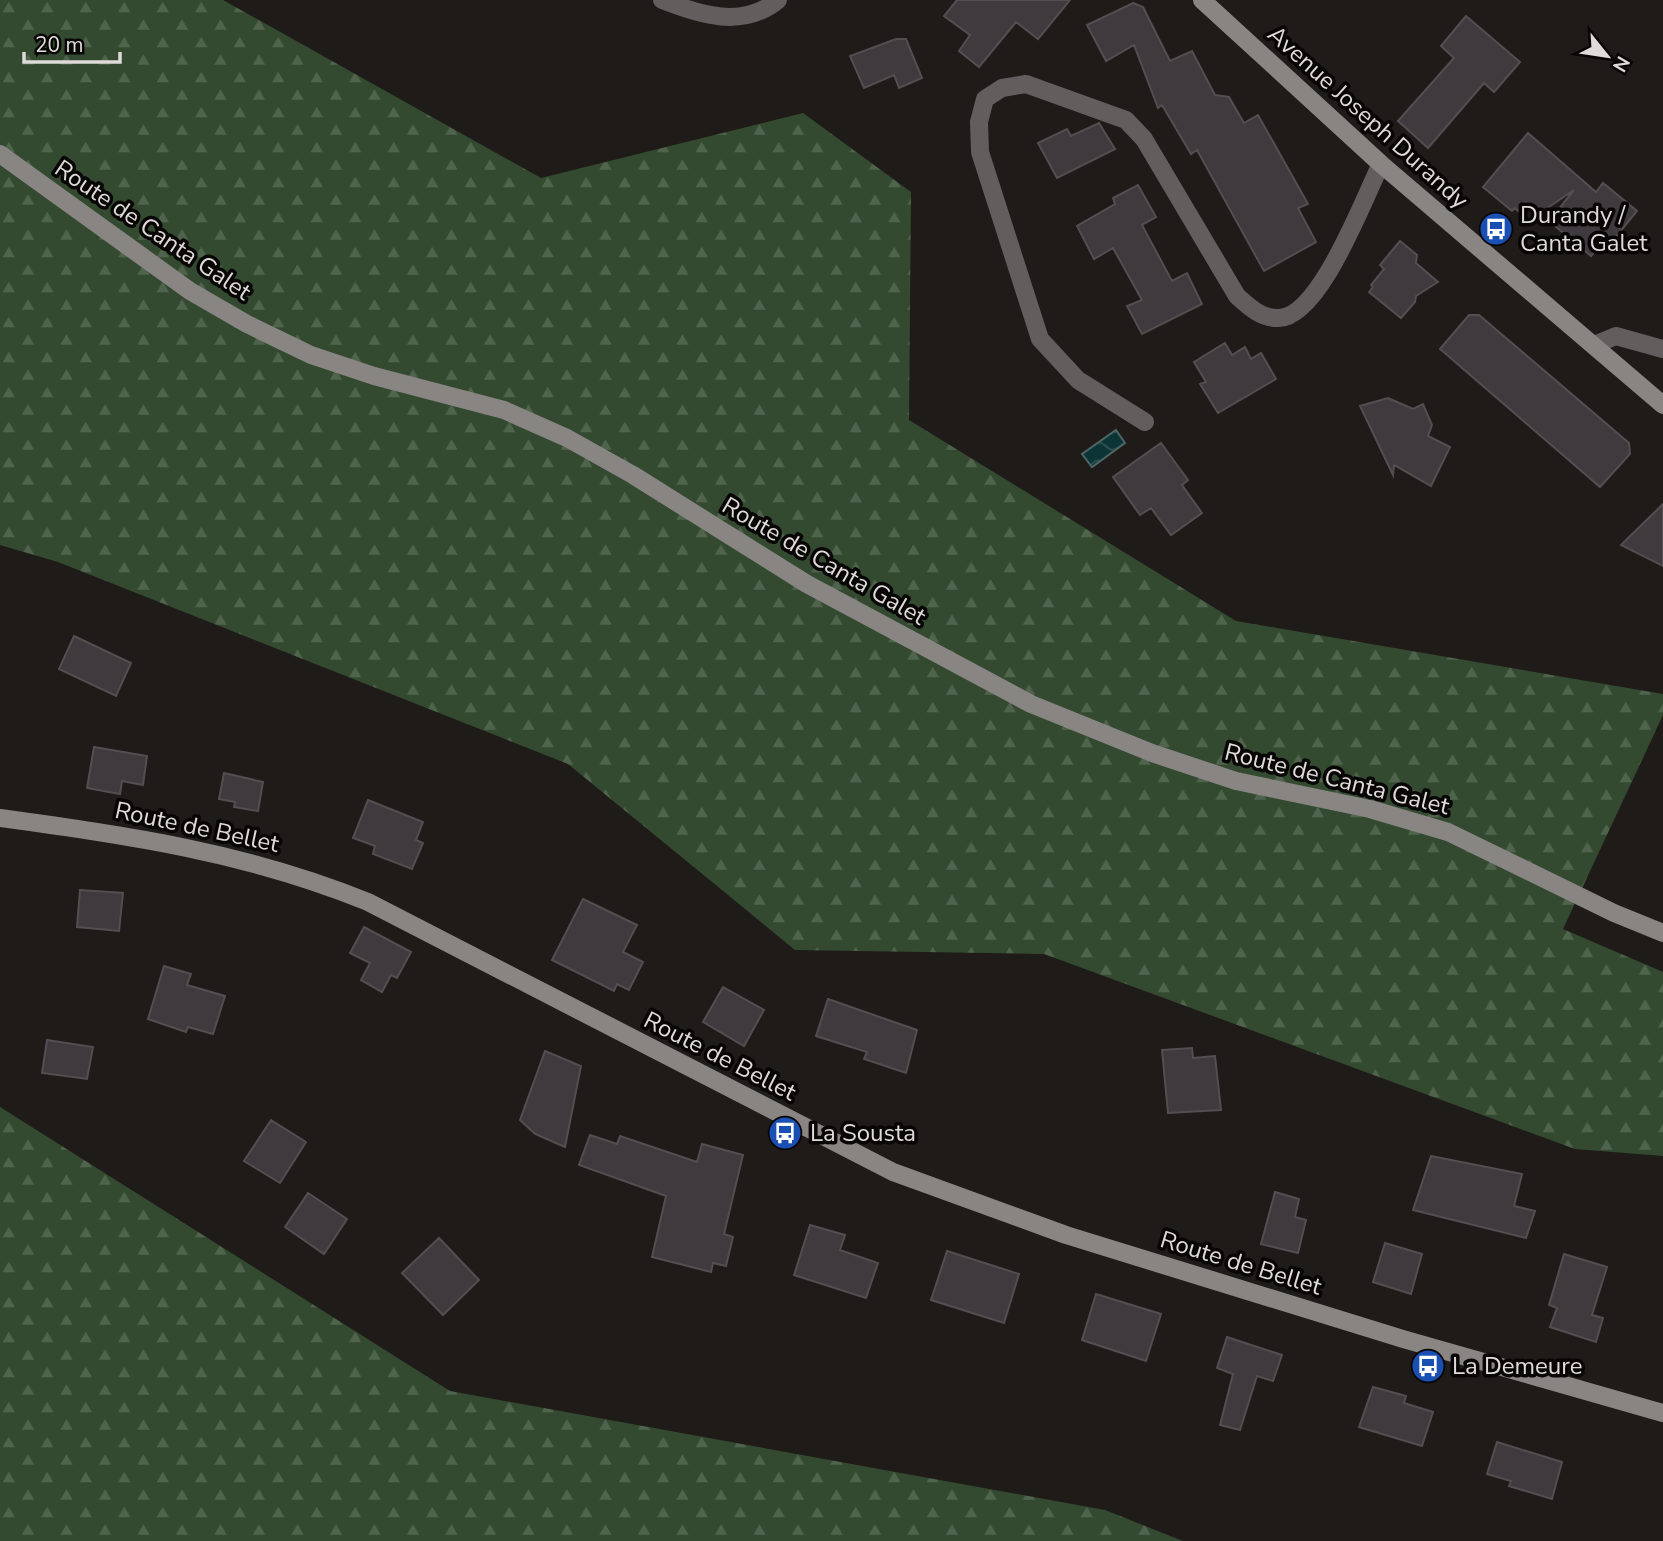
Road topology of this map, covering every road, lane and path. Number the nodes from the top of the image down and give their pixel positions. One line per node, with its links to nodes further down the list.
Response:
1 (662, 0): 2 (street)
2 (778, 0)
3 (1202, 0): 5 (street, Avenue Joseph Durandy)
4 (0, 154): 11 (street, Route de Canta Galet)
5 (1381, 164): 6 (street, Avenue Joseph Durandy); 9 (street)
6 (1594, 345): 7 (street); 8 (street, Avenue Joseph Durandy)
7 (1663, 349)
8 (1663, 405)
9 (1144, 422)
10 (0, 818): 12 (street, Route de Bellet)
11 (1663, 933)
12 (1663, 1413)

